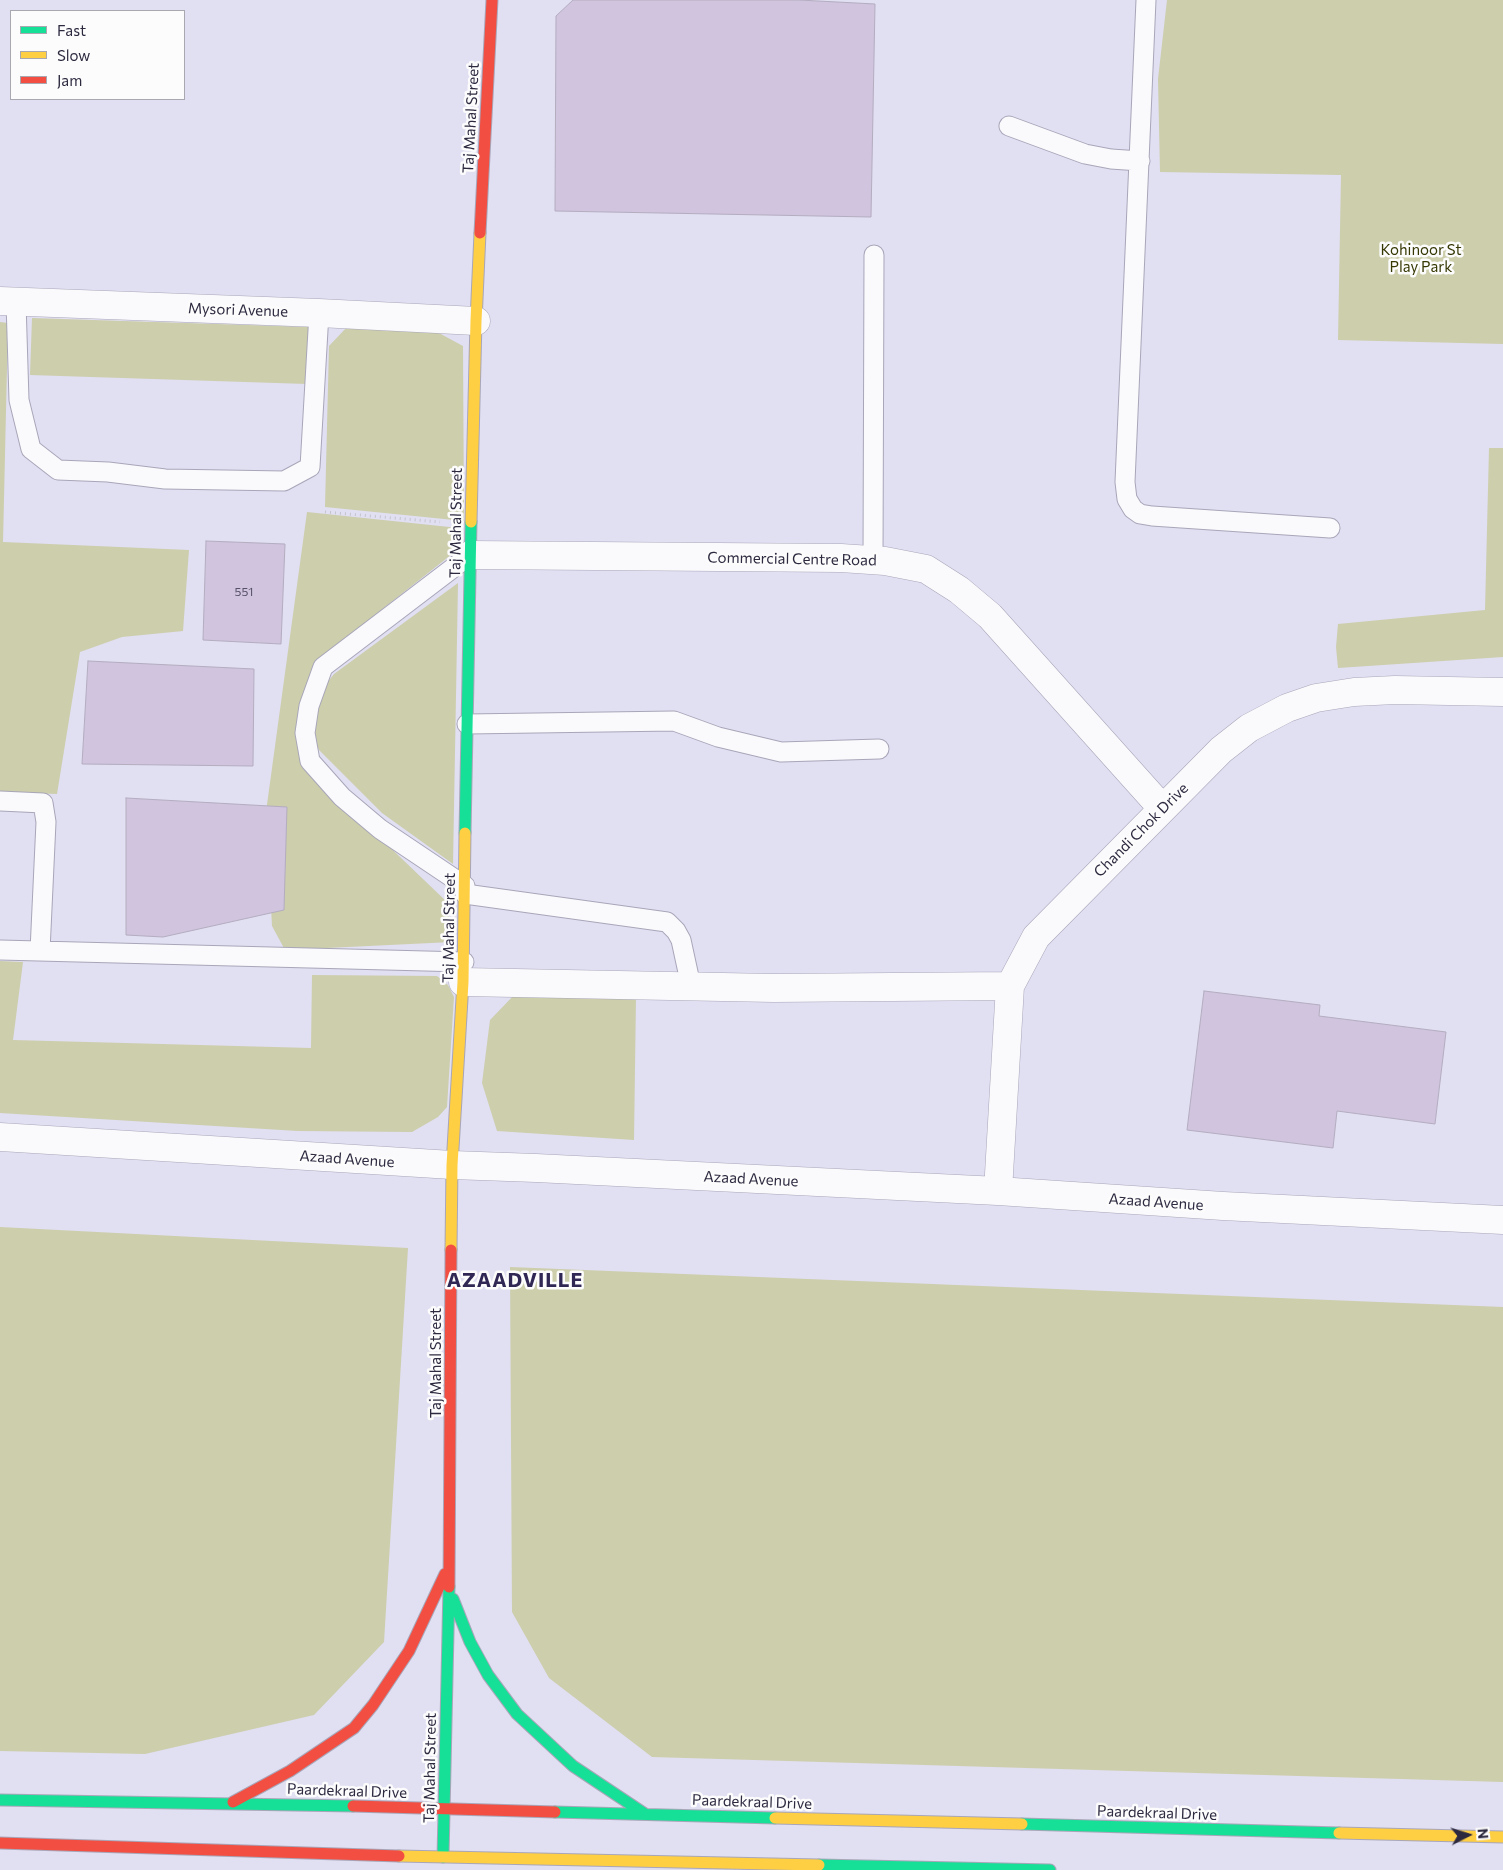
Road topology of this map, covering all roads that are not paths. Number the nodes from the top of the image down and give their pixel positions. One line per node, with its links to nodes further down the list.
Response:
1 (492, 0): 8 (main road, Taj Mahal Street)
2 (1146, 0): 4 (lane)
3 (1009, 126): 4 (lane)
4 (1140, 161): 9 (lane)
5 (874, 255): 11 (lane)
6 (8, 301): 7 (street, Mysori Avenue); 7 (lane)
7 (319, 312): 8 (street, Mysori Avenue)
8 (476, 321): 10 (main road, Taj Mahal Street)
9 (1330, 528)
10 (470, 555): 11 (street, Commercial Centre Road); 13 (main road, Taj Mahal Street); 17 (lane)
11 (873, 560): 16 (street, Commercial Centre Road)
12 (1503, 692): 16 (street, Chandi Chok Drive)
13 (468, 724): 14 (lane); 17 (main road, Taj Mahal Street)
14 (879, 749)
15 (0, 801): 19 (lane)
16 (1162, 808): 22 (street, Chandi Chok Drive)
17 (465, 890): 20 (main road, Taj Mahal Street); 21 (lane)
18 (0, 950): 19 (lane)
19 (40, 951): 20 (lane)
20 (464, 972): 21 (street); 24 (main road, Taj Mahal Street)
21 (691, 986): 22 (street)
22 (1010, 986): 25 (street, Chandi Chok Drive)
23 (0, 1138): 24 (street, Azaad Avenue)
24 (452, 1165): 25 (street, Azaad Avenue); 27 (main road, Taj Mahal Street)
25 (998, 1191): 26 (street, Azaad Avenue)
26 (1503, 1220)
27 (449, 1563): 28 (main road, Taj Mahal Street); 30 (main road)
28 (449, 1589): 31 (main road, Taj Mahal Street); 32 (main road)
29 (0, 1800): 30 (main road, Paardekraal Drive)
30 (231, 1803): 31 (main road, Paardekraal Drive)
31 (444, 1809): 32 (main road, Paardekraal Drive); 35 (main road, Taj Mahal Street)
32 (645, 1814): 33 (main road, Paardekraal Drive)
33 (1503, 1837)
34 (0, 1843): 35 (main road)
35 (442, 1858): 36 (main road)
36 (1050, 1870)

